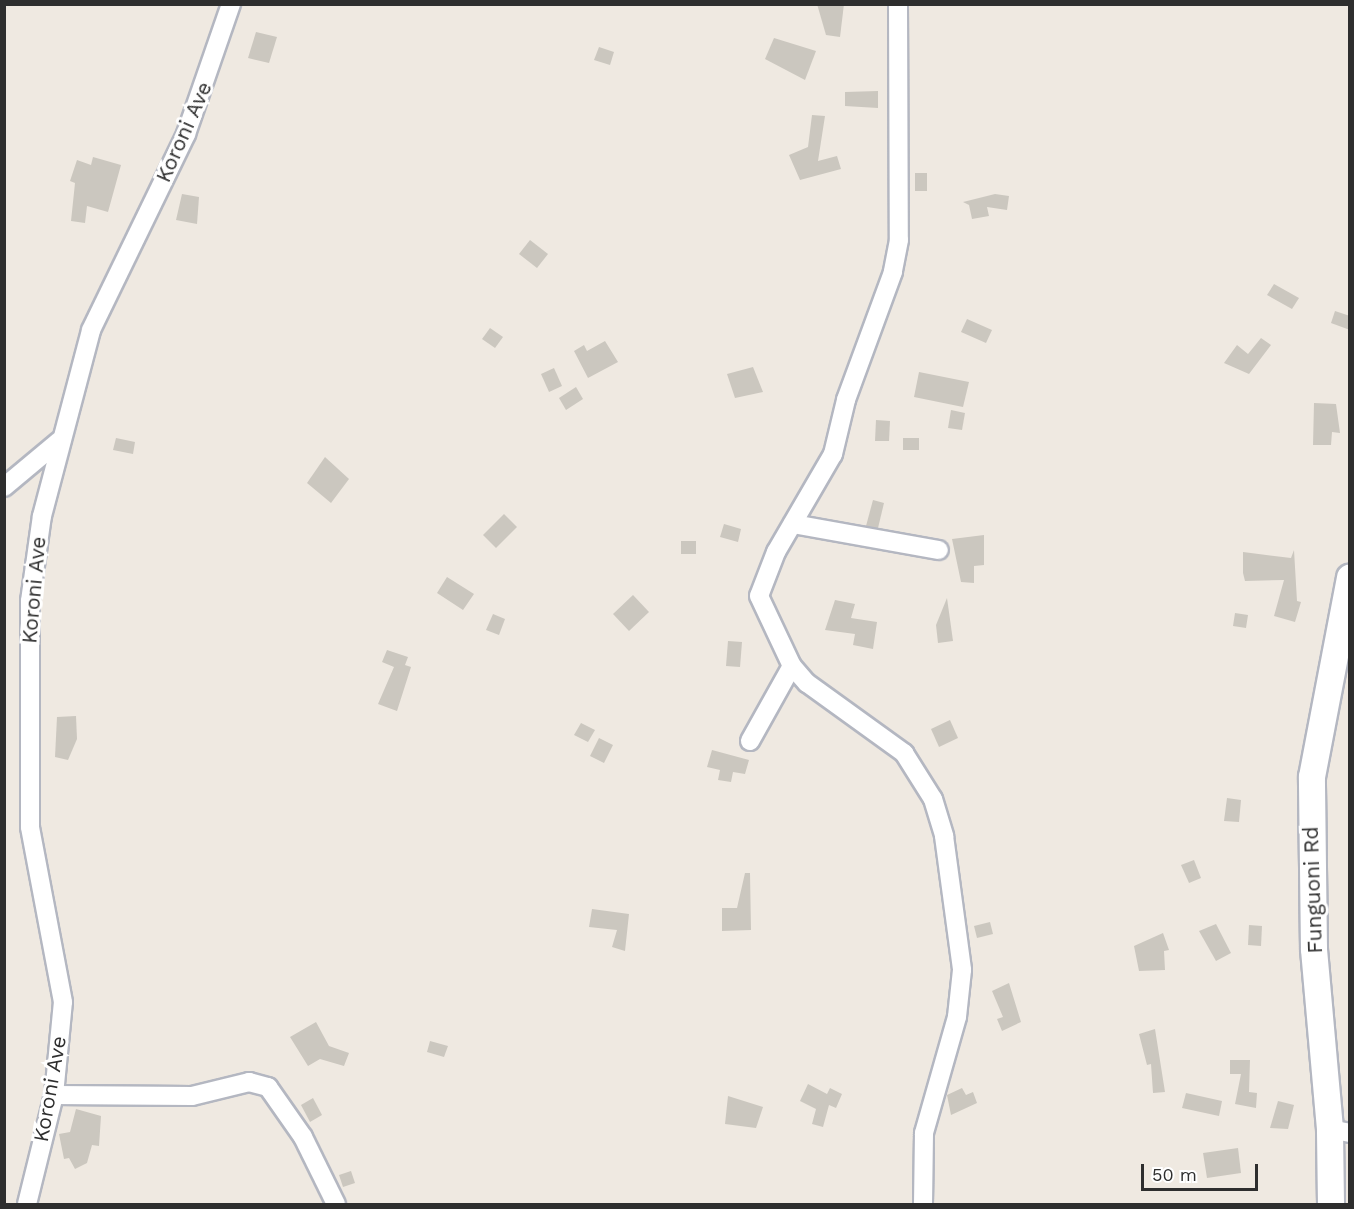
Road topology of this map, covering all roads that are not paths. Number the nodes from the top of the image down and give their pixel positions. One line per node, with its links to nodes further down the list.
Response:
1 (231, 4): 3 (street, Koroni Ave)
2 (898, 4): 5 (street)
3 (59, 441): 4 (street); 10 (street, Koroni Ave)
4 (4, 487)
5 (794, 524): 6 (street); 8 (street)
6 (939, 550)
7 (1350, 578): 11 (street, Funguoni Rd)
8 (792, 666): 9 (street); 14 (street)
9 (750, 741)
10 (54, 1095): 12 (street, Koroni Ave); 13 (street)
11 (1340, 1131): 15 (street, Funguoni Rd)
12 (27, 1204)
13 (336, 1204)
14 (923, 1204)
15 (1330, 1204)

